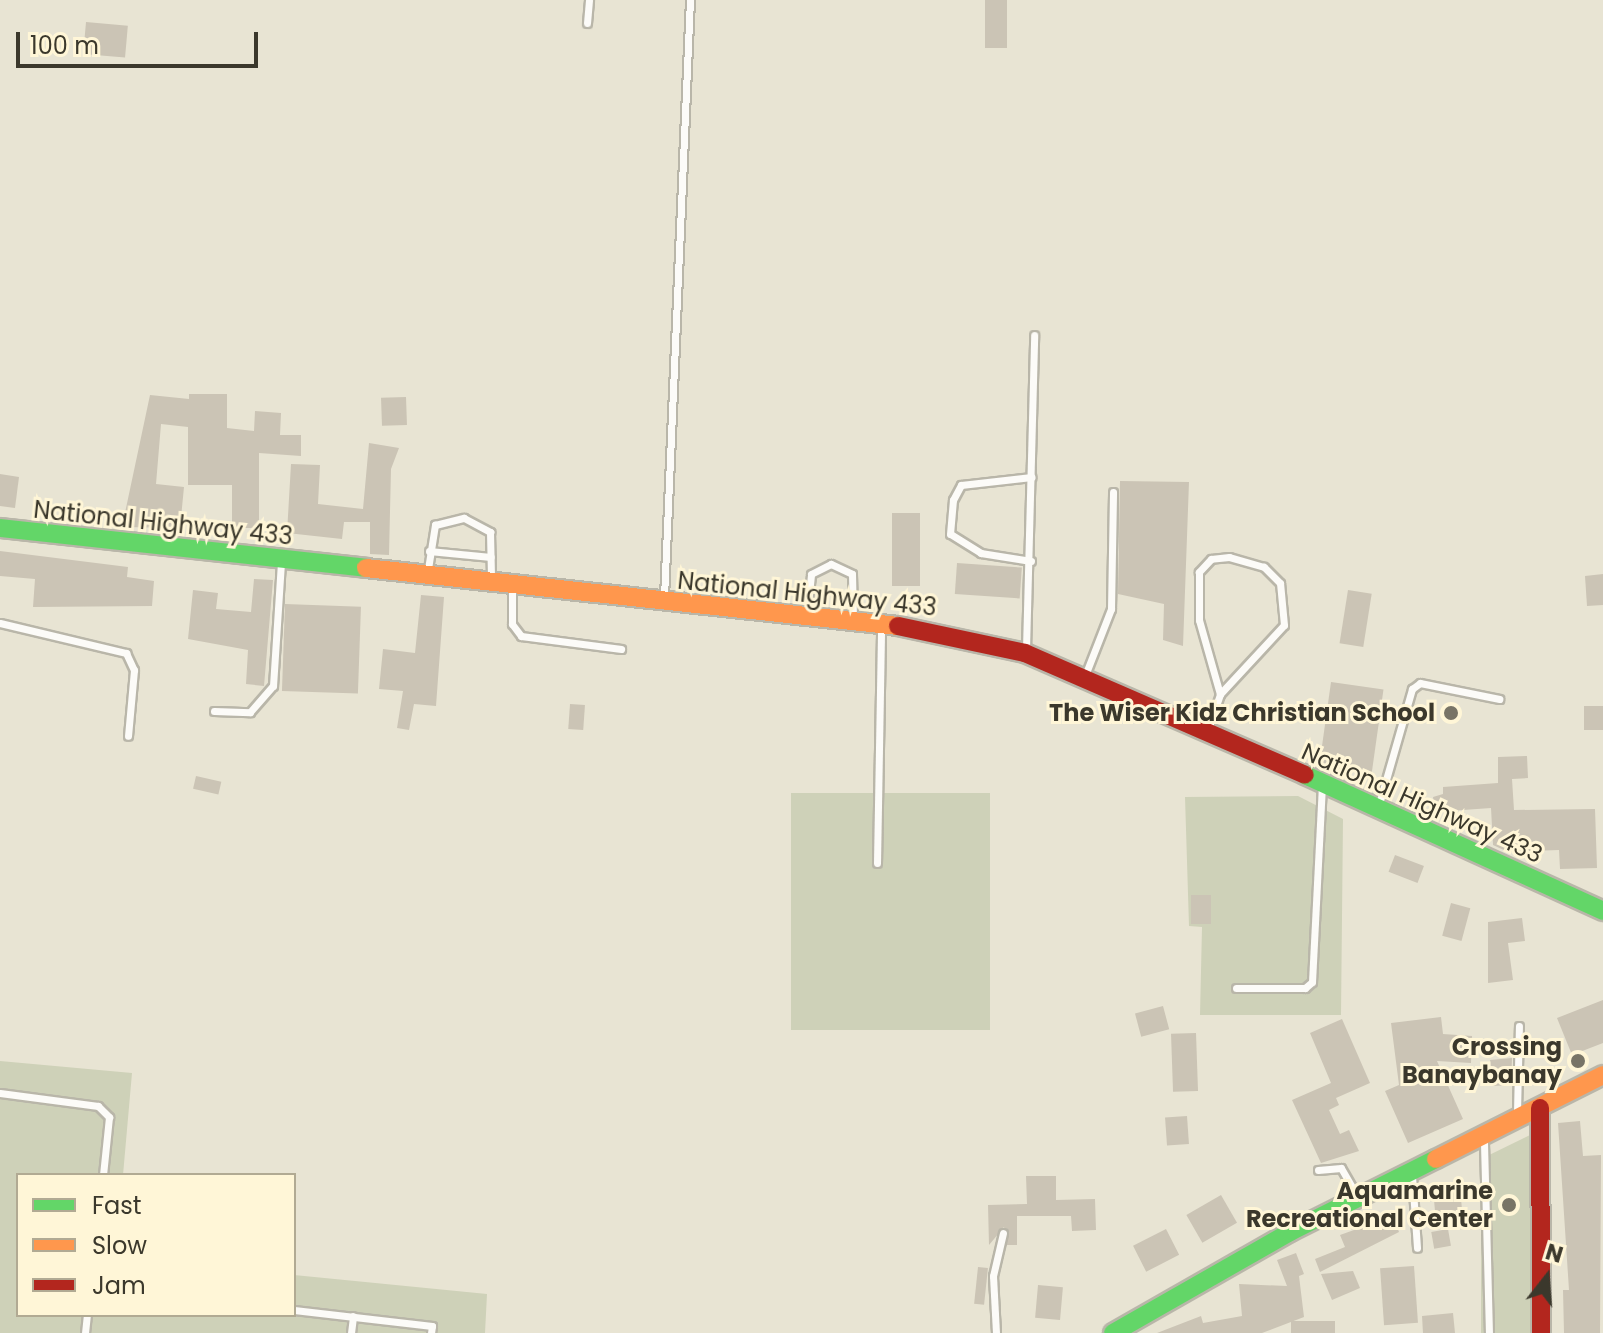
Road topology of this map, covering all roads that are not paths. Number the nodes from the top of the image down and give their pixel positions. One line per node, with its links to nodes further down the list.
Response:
1 (589, 0): 3 (lane)
2 (690, 0): 15 (lane)
3 (587, 23)
4 (1034, 335): 5 (lane)
5 (1032, 477): 11 (lane); 11 (lane)
6 (1113, 492): 22 (lane)
7 (0, 528): 10 (main road, National Highway 433)
8 (429, 551): 9 (lane); 9 (lane); 12 (lane)
9 (491, 557): 13 (lane)
10 (281, 560): 12 (main road, National Highway 433); 25 (lane)
11 (1031, 561): 21 (lane)
12 (427, 576): 13 (main road, National Highway 433)
13 (491, 582): 14 (main road, National Highway 433)
14 (512, 585): 15 (main road, National Highway 433); 20 (lane)
15 (663, 602): 16 (main road, National Highway 433)
16 (807, 615): 17 (main road, National Highway 433); 17 (lane)
17 (853, 619): 18 (main road, National Highway 433)
18 (881, 622): 21 (main road, National Highway 433); 30 (lane)
19 (0, 623): 27 (lane)
20 (621, 649)
21 (1025, 653): 22 (main road, National Highway 433)
22 (1084, 675): 26 (main road, National Highway 433)
23 (1220, 694): 23 (lane); 26 (lane)
24 (1499, 699): 29 (lane)
25 (214, 711)
26 (1207, 731): 28 (main road, National Highway 433)
27 (128, 736)
28 (1323, 785): 29 (main road, National Highway 433); 32 (lane)
29 (1378, 810): 31 (main road, National Highway 433)
30 (877, 863)
31 (1603, 911)
32 (1236, 988)
33 (1519, 1026): 37 (lane)
34 (1603, 1075): 36 (main road)
35 (0, 1093): 41 (lane)
36 (1540, 1108): 37 (main road); 52 (main road)
37 (1517, 1118): 38 (main road)
38 (1481, 1137): 40 (main road); 51 (lane)
39 (1318, 1170): 42 (lane)
40 (1412, 1170): 42 (main road); 44 (lane)
41 (103, 1173)
42 (1358, 1197): 50 (main road)
43 (1003, 1233): 49 (lane)
44 (1417, 1248)
45 (296, 1310): 46 (lane)
46 (353, 1316): 47 (lane); 48 (lane)
47 (351, 1333)
48 (431, 1333)
49 (996, 1333)
50 (1113, 1333)
51 (1489, 1333)
52 (1541, 1333)

